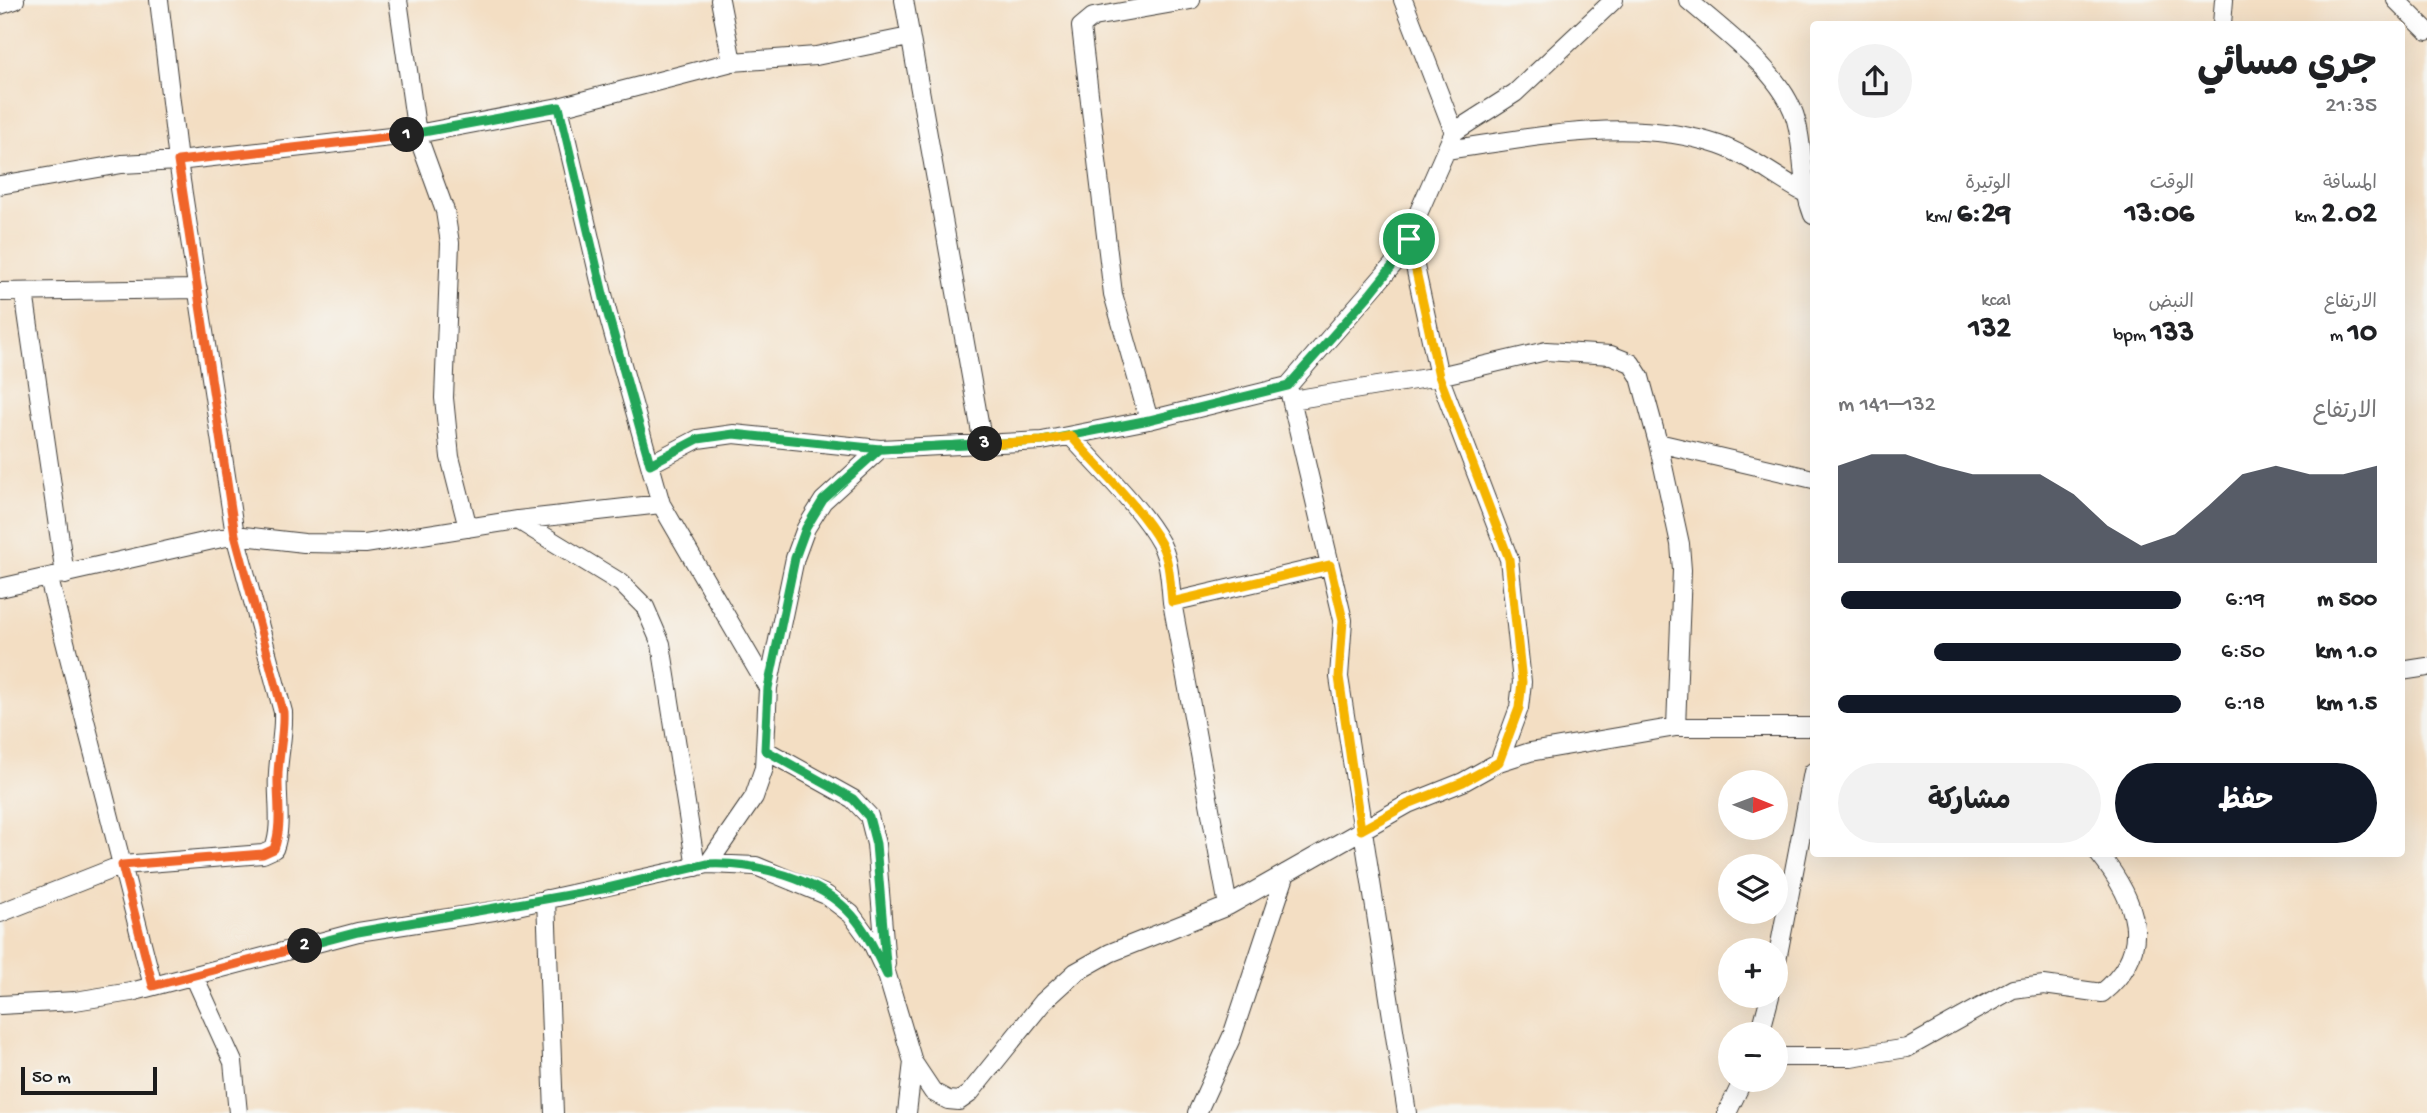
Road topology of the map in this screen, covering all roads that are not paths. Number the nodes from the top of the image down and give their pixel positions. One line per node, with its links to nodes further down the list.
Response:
1 (15, 0): 12 (street)
2 (159, 0): 21 (street)
3 (398, 0): 19 (street)
4 (720, 0): 16 (street)
5 (904, 0): 15 (street)
6 (1191, 0): 31 (street)
7 (1403, 0): 18 (street)
8 (1614, 0): 18 (street)
9 (1688, 0): 23 (street)
10 (2224, 0): 13 (street)
11 (2396, 0): 14 (street)
12 (0, 5)
13 (2222, 21)
14 (2427, 31)
15 (909, 37): 16 (street); 34 (street)
16 (732, 62): 17 (street)
17 (559, 107): 19 (street); 36 (street)
18 (1454, 132): 20 (street)
19 (417, 134): 21 (street); 40 (street)
20 (1447, 150): 23 (street); 25 (street)
21 (178, 161): 22 (street); 26 (street)
22 (0, 185)
23 (1804, 192): 24 (street)
24 (1810, 207)
25 (1409, 239): 29 (street); 30 (street)
26 (198, 289): 28 (street); 41 (street)
27 (0, 292): 28 (street)
28 (24, 292): 43 (street)
29 (1439, 376): 30 (street); 33 (street); 52 (street)
30 (1290, 393): 31 (street); 42 (street)
31 (1149, 420): 32 (street)
32 (1071, 436): 34 (street); 45 (street)
33 (1658, 443): 37 (street); 50 (street)
34 (983, 444): 35 (street)
35 (880, 449): 36 (street); 48 (street)
36 (650, 464): 38 (street)
37 (1810, 478)
38 (661, 505): 39 (street); 48 (street)
39 (518, 520): 40 (street); 57 (street)
40 (468, 528): 41 (street)
41 (235, 535): 43 (street); 56 (street)
42 (1330, 565): 45 (street); 54 (street)
43 (57, 577): 44 (street); 56 (street)
44 (0, 588)
45 (1172, 602): 60 (street)
46 (2427, 667): 47 (street)
47 (2405, 670)
48 (768, 688): 51 (street)
49 (1810, 726): 50 (street)
50 (1676, 727): 52 (street)
51 (765, 750): 57 (street); 63 (street)
52 (1499, 762): 54 (street)
53 (1810, 788): 62 (street)
54 (1361, 830): 58 (street); 74 (street)
55 (2101, 857): 67 (street)
56 (122, 865): 61 (street); 65 (street)
57 (702, 866): 59 (street); 63 (street)
58 (1286, 873): 60 (street); 73 (street)
59 (546, 899): 64 (street); 71 (street)
60 (1228, 906): 68 (street)
61 (0, 913)
62 (1781, 938)
63 (887, 975): 68 (street)
64 (194, 976): 65 (street); 70 (street)
65 (153, 986): 66 (street)
66 (0, 1005)
67 (1788, 1057)
68 (913, 1062): 72 (street)
69 (1737, 1092): 75 (street)
70 (238, 1113)
71 (554, 1113)
72 (907, 1113)
73 (1197, 1113)
74 (1407, 1113)
75 (1727, 1113)

